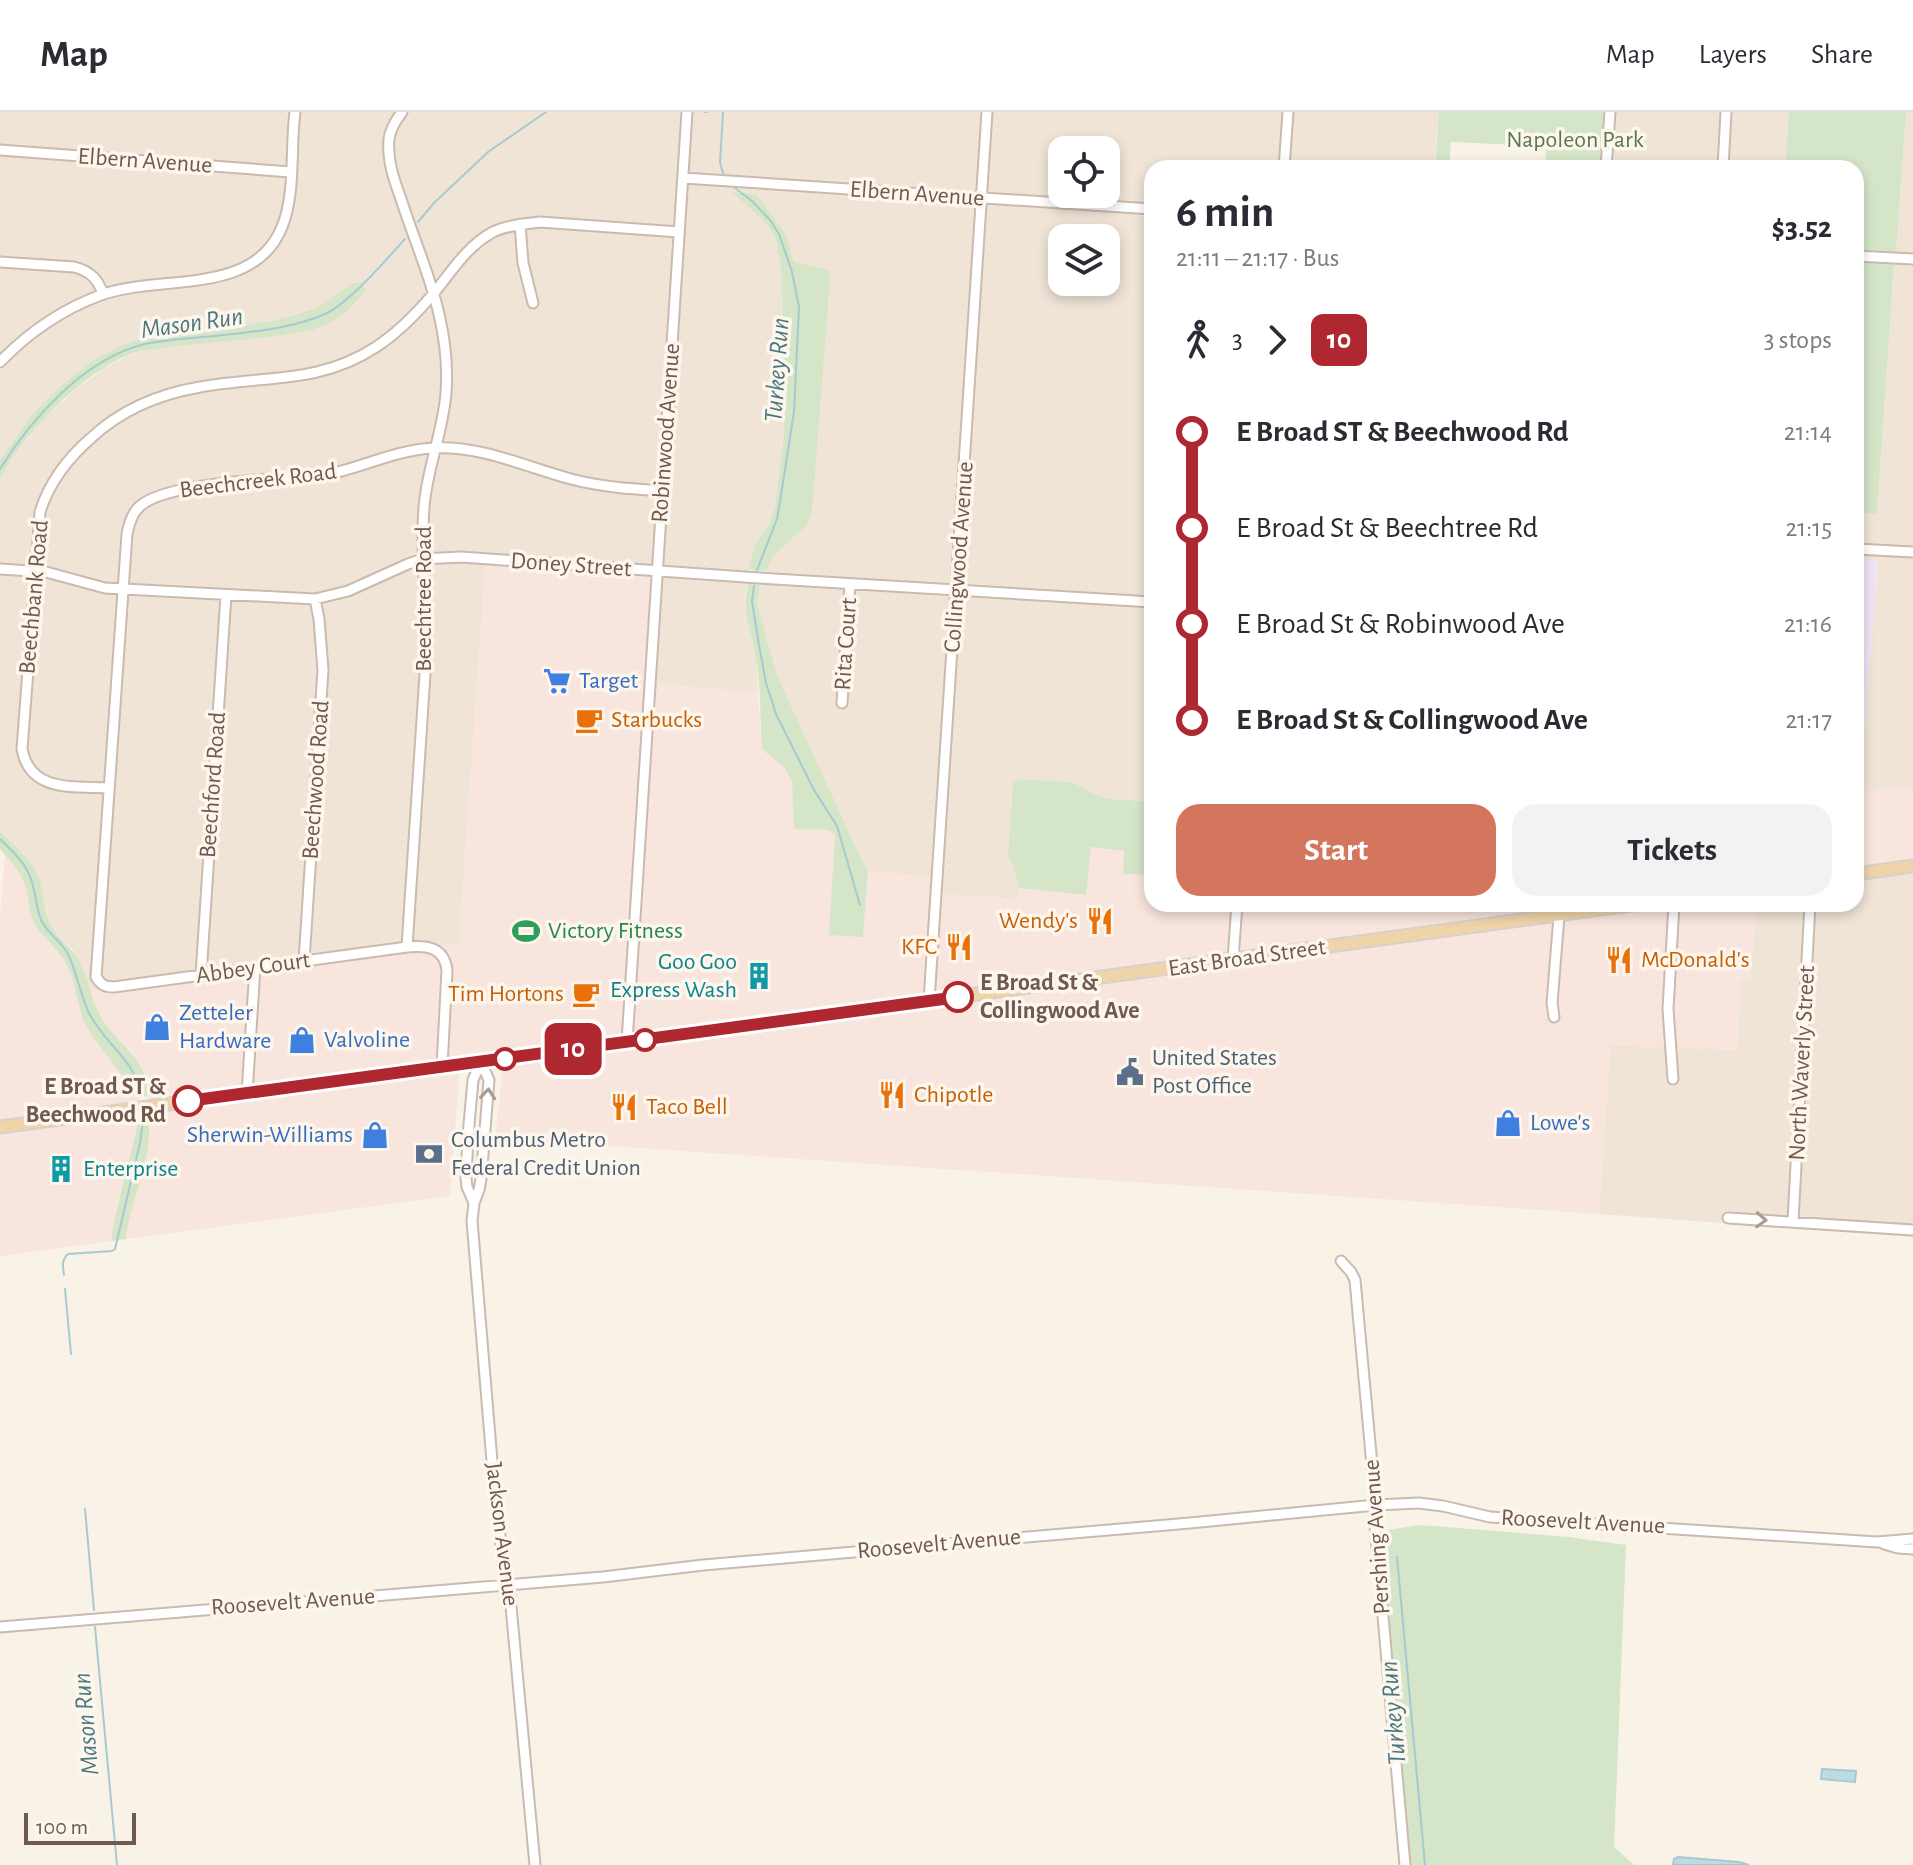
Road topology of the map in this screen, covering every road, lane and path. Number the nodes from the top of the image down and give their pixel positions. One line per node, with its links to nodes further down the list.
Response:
1 (295, 112): 12 (street)
2 (402, 112): 21 (street, Beechtree Road)
3 (987, 112): 14 (street, Collingwood Avenue)
4 (1288, 112): 9 (street)
5 (1610, 112): 10 (street)
6 (1726, 112): 11 (street)
7 (687, 113): 13 (street, Robinwood Avenue)
8 (0, 150): 12 (street, Elbern Avenue)
9 (1285, 160)
10 (1607, 160)
11 (1723, 160)
12 (291, 172): 22 (street)
13 (683, 178): 14 (street, Elbern Avenue); 17 (street, Robinwood Avenue)
14 (981, 198): 15 (street, Elbern Avenue); 35 (street, Collingwood Avenue)
15 (1144, 208)
16 (520, 224): 17 (street, Beechbank Road); 21 (street, Beechbank Road); 23 (street)
17 (679, 232): 26 (street, Robinwood Avenue)
18 (1864, 256): 19 (street)
19 (1913, 259)
20 (0, 262): 22 (street)
21 (434, 292): 25 (street, Beechtree Road); 31 (street, Beechbank Road)
22 (103, 294): 24 (street)
23 (533, 303)
24 (0, 362)
25 (435, 448): 26 (street, Beechcreek Road); 29 (street, Beechtree Road); 34 (street, Beechcreek Road)
26 (663, 491): 32 (street, Robinwood Avenue)
27 (1864, 549): 28 (street)
28 (1913, 552)
29 (422, 559): 32 (street, Doney Street); 37 (street, Doney Street); 48 (street, Beechtree Road)
30 (0, 569): 31 (street, Doney Street)
31 (35, 571): 34 (street, Doney Street); 40 (street, Beechbank Road)
32 (657, 571): 33 (street, Doney Street); 56 (street, Robinwood Avenue)
33 (850, 584): 35 (street, Doney Street); 39 (street, Rita Court)
34 (123, 589): 36 (street, Doney Street); 40 (street, Beechcreek Road)
35 (957, 591): 38 (street, Doney Street); 54 (street, Collingwood Avenue)
36 (226, 595): 37 (street, Doney Street); 52 (street, Beechford Road)
37 (315, 599): 50 (street, Beechwood Road)
38 (1144, 602)
39 (842, 703)
40 (109, 788): 53 (street, Beechcreek Road)
41 (1913, 866): 42 (main road)
42 (1864, 873)
43 (1236, 912): 49 (street)
44 (1547, 912): 49 (main road, East Broad Street)
45 (1560, 912): 55 (street)
46 (1674, 912): 59 (street)
47 (1810, 912): 68 (street, North Waverly Street)
48 (407, 947): 50 (street, Abbey Court); 58 (street)
49 (1233, 959): 54 (main road, East Broad Street)
50 (304, 961): 51 (street, Abbey Court)
51 (255, 967): 52 (street, Abbey Court); 60 (street)
52 (201, 975): 53 (street, Abbey Court)
53 (100, 983)
54 (929, 1001): 56 (main road, East Broad Street)
55 (1554, 1017)
56 (627, 1042): 57 (main road, East Broad Street)
57 (481, 1062): 58 (main road, East Broad Street); 61 (street, Jackson Avenue); 63 (street, Jackson Avenue, one-way to 57)
58 (442, 1067): 60 (main road, East Broad Street)
59 (1673, 1079)
60 (247, 1094): 62 (main road, East Broad Street)
61 (468, 1126): 63 (street); 64 (street, Jackson Avenue)
62 (0, 1127)
63 (486, 1127): 65 (street, Jackson Avenue)
64 (466, 1178): 65 (street); 66 (street, Jackson Avenue)
65 (481, 1179): 66 (street, Jackson Avenue)
66 (474, 1203): 75 (street, Jackson Avenue)
67 (1728, 1218): 68 (street, one-way to 68)
68 (1793, 1221): 69 (street)
69 (1913, 1230)
70 (1341, 1261): 71 (street, Pershing Avenue)
71 (1376, 1505): 73 (street, Roosevelt Avenue); 75 (street, Roosevelt Avenue); 78 (street, Pershing Avenue)
72 (1913, 1539): 73 (street, Roosevelt Avenue)
73 (1877, 1542): 74 (street, Roosevelt Avenue)
74 (1913, 1549)
75 (509, 1585): 76 (street, Roosevelt Avenue); 77 (street, Jackson Avenue)
76 (0, 1627)
77 (535, 1865)
78 (1405, 1865)

